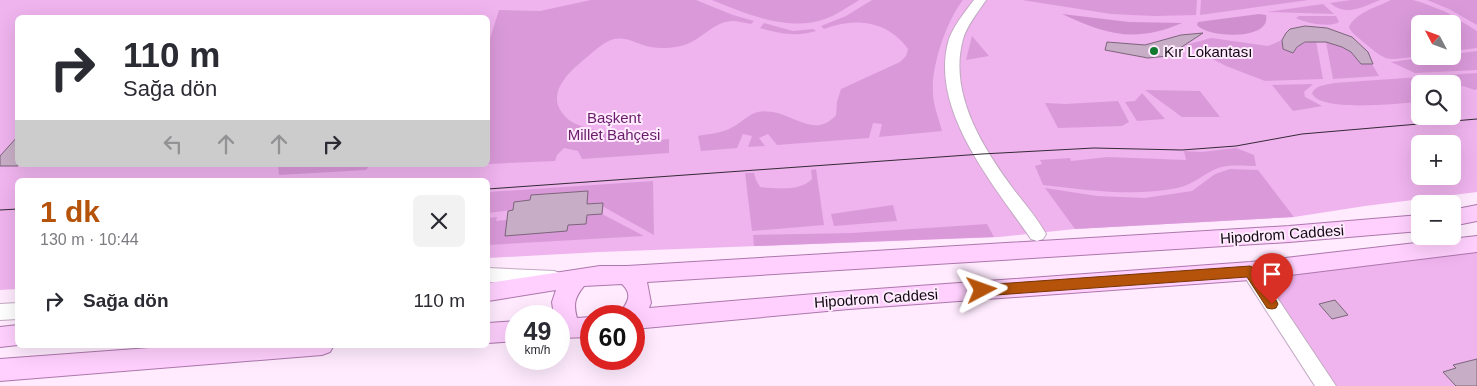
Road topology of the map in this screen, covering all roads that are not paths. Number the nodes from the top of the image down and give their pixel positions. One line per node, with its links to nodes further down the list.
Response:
1 (980, 0): 7 (street)
2 (1477, 213): 3 (main road)
3 (1461, 217)
4 (1477, 218): 5 (main road)
5 (1461, 219)
6 (1411, 224): 11 (main road, Hipodrom Caddesi)
7 (1037, 234)
8 (1471, 245): 9 (main road, Hipodrom Caddesi)
9 (1250, 271): 18 (main road, Hipodrom Caddesi); 25 (street)
10 (490, 275): 12 (street, Hipodrom Caddesi)
11 (627, 276): 12 (main road, Hipodrom Caddesi); 15 (main road)
12 (576, 280): 13 (main road, Hipodrom Caddesi); 14 (main road)
13 (490, 292)
14 (563, 305)
15 (638, 305)
16 (15, 311): 17 (street)
17 (0, 312)
18 (645, 318)
19 (505, 332): 20 (main road)
20 (490, 333)
21 (15, 335): 22 (main road)
22 (0, 336)
23 (283, 348): 24 (main road)
24 (0, 370)
25 (1326, 386)

